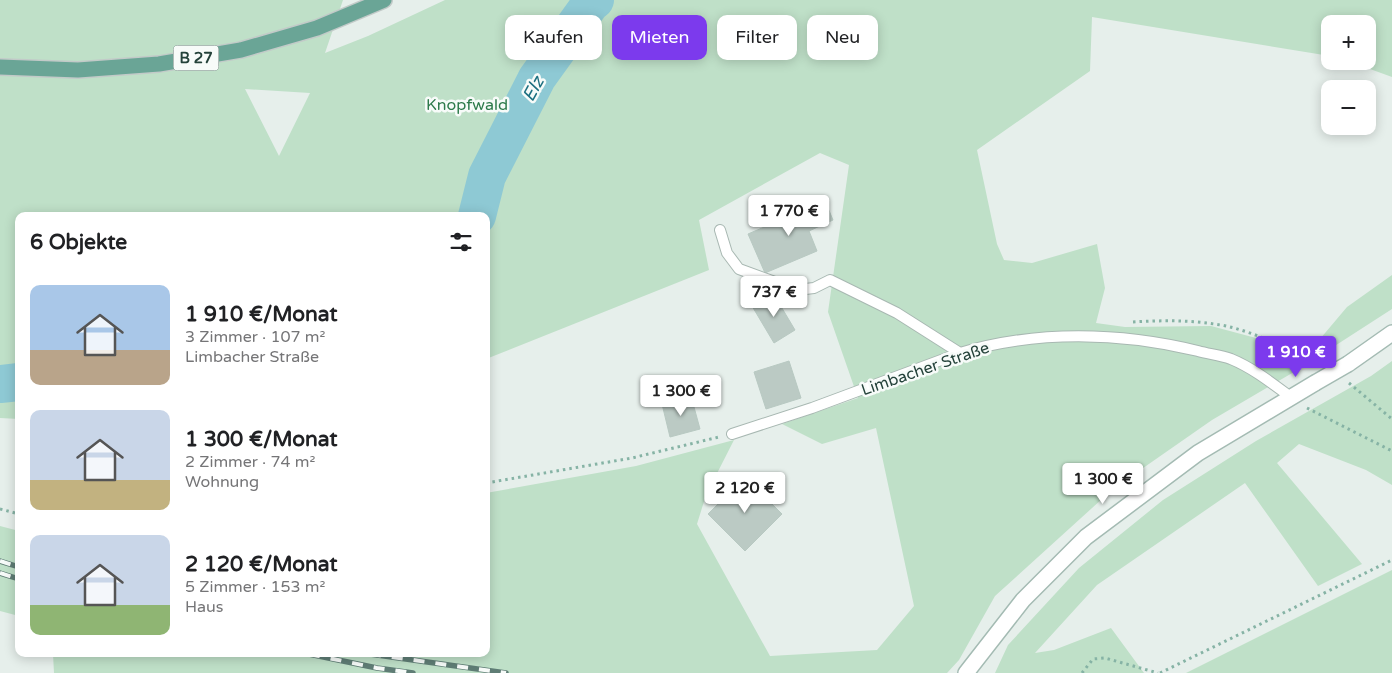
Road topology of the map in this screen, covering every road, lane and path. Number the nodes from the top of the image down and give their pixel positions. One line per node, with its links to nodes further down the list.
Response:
1 (384, 0): 2 (main road, B 27)
2 (0, 68)
3 (720, 230): 6 (lane)
4 (1127, 323): 7 (path)
5 (1392, 333): 8 (main road)
6 (960, 353): 9 (lane, Limbacher Straße); 11 (lane, Limbacher Straße)
7 (1321, 364)
8 (1345, 371): 9 (main road, bridge); 10 (path)
9 (1292, 398): 12 (path); 17 (main road)
10 (1392, 419)
11 (732, 434): 13 (path)
12 (1392, 451)
13 (490, 482)
14 (0, 509): 15 (path)
15 (15, 513)
16 (1392, 560): 19 (path)
17 (966, 673)
18 (1082, 673): 19 (path)
19 (1159, 673)

